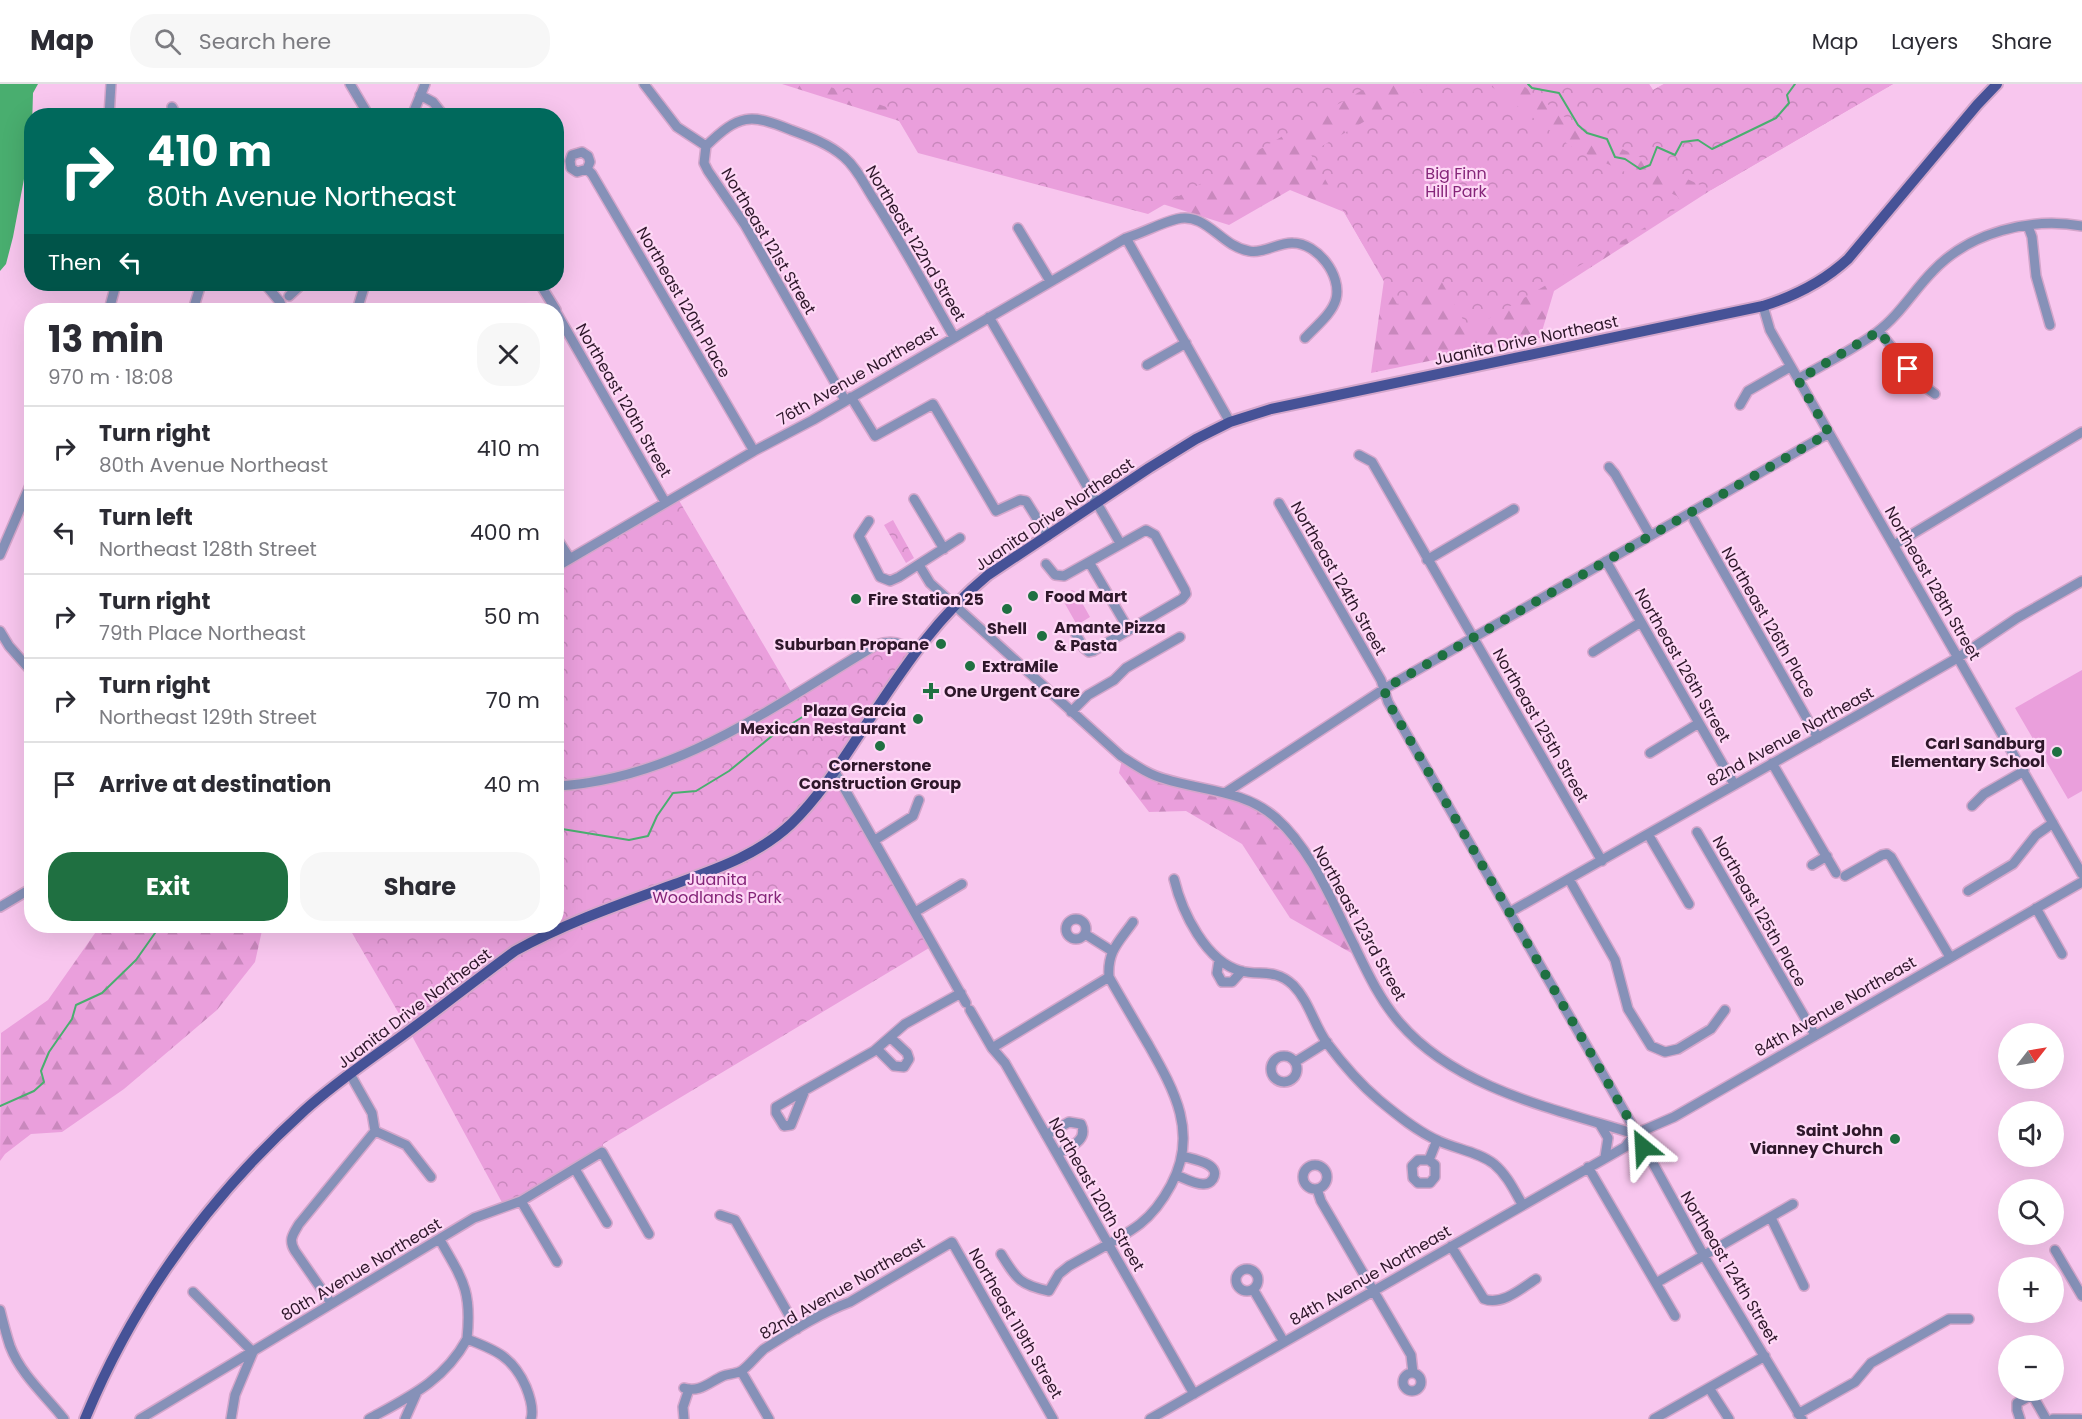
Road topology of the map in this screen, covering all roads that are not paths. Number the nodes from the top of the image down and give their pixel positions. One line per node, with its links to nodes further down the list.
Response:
1 (111, 84): 7 (street)
2 (350, 84): 8 (street)
3 (425, 84): 6 (street)
4 (644, 84): 11 (street)
5 (1997, 84): 22 (main road, Juanita Drive Northeast)
6 (420, 95): 9 (street); 10 (street)
7 (110, 108)
8 (364, 108)
9 (415, 108)
10 (438, 108)
11 (706, 146): 27 (street, Northeast 122nd Street); 34 (street, Northeast 121st Street)
12 (587, 169): 39 (street, Northeast 120th Place)
13 (2028, 226): 14 (street); 25 (street); 26 (street)
14 (2082, 226)
15 (1018, 228): 17 (street)
16 (1126, 238): 17 (street, 76th Avenue Northeast); 28 (street, 76th Avenue Northeast); 29 (street)
17 (1050, 281): 23 (street, 76th Avenue Northeast)
18 (271, 291): 21 (street)
19 (294, 291): 20 (street)
20 (289, 296)
21 (280, 303)
22 (1763, 306): 31 (street, Northeast 128th Street); 36 (main road, Juanita Drive Northeast)
23 (989, 317): 27 (street, 76th Avenue Northeast); 45 (street)
24 (564, 325): 44 (street, Northeast 120th Street)
25 (2050, 325)
26 (1879, 331): 32 (street); 33 (street)
27 (954, 337): 34 (street, 76th Avenue Northeast)
28 (1305, 338)
29 (1186, 343): 30 (street); 36 (street)
30 (1147, 365)
31 (1790, 367): 32 (street, Northeast 128th Street); 35 (street)
32 (1798, 380): 38 (street, Northeast 128th Street)
33 (1935, 394)
34 (848, 398): 39 (street, 76th Avenue Northeast); 51 (street, Northeast 121st Street)
35 (1740, 405)
36 (1230, 422): 45 (main road, Juanita Drive Northeast)
37 (2082, 432): 54 (street)
38 (1829, 433): 50 (street); 54 (street, Northeast 128th Street)
39 (754, 451): 44 (street, 76th Avenue Northeast)
40 (1359, 455): 59 (street, Northeast 125th Street)
41 (1609, 467): 50 (street)
42 (914, 499): 55 (street)
43 (24, 500): 57 (street)
44 (665, 502): 58 (street, 76th Avenue Northeast)
45 (1096, 503): 51 (main road, Juanita Drive Northeast); 53 (street)
46 (1279, 503): 77 (street, Northeast 124th Street)
47 (1514, 509): 59 (street)
48 (1694, 520): 80 (street, Northeast 126th Place)
49 (869, 521): 64 (street)
50 (1650, 535): 60 (street)
51 (1048, 536): 66 (main road, Juanita Drive Northeast)
52 (960, 538): 55 (street)
53 (1120, 543): 62 (street); 68 (street)
54 (1894, 545): 75 (street, Northeast 128th Street)
55 (944, 549): 64 (street)
56 (564, 550): 58 (street)
57 (0, 555)
58 (570, 559): 61 (street, 76th Avenue Northeast)
59 (1427, 560): 72 (street, Northeast 125th Street)
60 (1606, 561): 67 (street, Northeast 126th Street); 72 (street)
61 (564, 562)
62 (1089, 562): 63 (street); 68 (street)
63 (1046, 564)
64 (919, 566): 66 (street, Northeast 123rd Street)
65 (2082, 581): 75 (street, 82nd Avenue Northeast)
66 (955, 605): 73 (main road, Juanita Drive Northeast); 78 (street, Northeast 123rd Street)
67 (1641, 622): 74 (street); 79 (street, Northeast 126th Street)
68 (1129, 630): 70 (street)
69 (0, 631): 76 (street)
70 (1074, 631)
71 (1180, 637): 78 (street)
72 (1473, 639): 77 (street); 95 (street, Northeast 125th Street)
73 (915, 651): 84 (main road, Juanita Drive Northeast); 86 (street)
74 (1593, 652)
75 (1959, 657): 80 (street, 82nd Avenue Northeast); 83 (street, Northeast 128th Street)
76 (24, 663)
77 (1384, 689): 87 (street); 108 (street, Northeast 124th Street)
78 (1071, 712): 87 (street, Northeast 123rd Street)
79 (1700, 723): 81 (street); 85 (street, Northeast 126th Street)
80 (1818, 738): 82 (street, 82nd Avenue Northeast)
81 (1650, 753)
82 (1772, 764): 85 (street, 82nd Avenue Northeast); 94 (street)
83 (2024, 771): 89 (street); 90 (street, Northeast 128th Street)
84 (835, 772): 93 (street, Northeast 120th Street); 110 (main road, Juanita Drive Northeast)
85 (1734, 784): 92 (street, 82nd Avenue Northeast)
86 (564, 785)
87 (1225, 793): 129 (street, Northeast 123rd Street)
88 (919, 800): 93 (street)
89 (1972, 806)
90 (2053, 823): 97 (street, Northeast 128th Street); 102 (street)
91 (1697, 832): 121 (street, Northeast 125th Place)
92 (1648, 834): 95 (street, 82nd Avenue Northeast); 104 (street)
93 (875, 840): 107 (street, Northeast 120th Street)
94 (1827, 856): 96 (street); 115 (street)
95 (1602, 861): 99 (street, 82nd Avenue Northeast)
96 (1812, 865)
97 (2082, 874)
98 (1174, 879): 116 (street)
99 (1569, 879): 108 (street, 82nd Avenue Northeast); 120 (street)
100 (2082, 882): 106 (street, 84th Avenue Northeast)
101 (962, 884): 107 (street)
102 (1968, 891)
103 (24, 893): 105 (street)
104 (1689, 904)
105 (0, 907)
106 (2036, 908): 114 (street); 115 (street, 84th Avenue Northeast)
107 (915, 912): 119 (street, Northeast 120th Street)
108 (1510, 912): 131 (street, Northeast 124th Street)
109 (1133, 922): 113 (street)
110 (564, 928)
111 (552, 933): 127 (main road, Juanita Drive Northeast)
112 (1085, 934): 113 (street)
113 (1112, 951): 118 (street)
114 (2062, 954)
115 (1950, 957): 121 (street, 84th Avenue Northeast)
116 (1219, 960): 117 (street); 117 (street)
117 (1242, 971): 123 (street)
118 (1109, 977): 124 (street); 137 (street)
119 (961, 993): 122 (street); 124 (street, Northeast 120th Street)
120 (1725, 1010)
121 (1815, 1035): 131 (street, 84th Avenue Northeast)
122 (891, 1038): 125 (street); 125 (street)
123 (1327, 1042): 126 (street); 133 (street)
124 (992, 1048): 132 (street, Northeast 120th Street)
125 (877, 1049): 128 (street)
126 (1295, 1062)
127 (350, 1074): 130 (street); 180 (main road, Juanita Drive Northeast)
128 (805, 1090)
129 (1599, 1123): 131 (street, Northeast 123rd Street); 135 (street)
130 (375, 1131): 140 (street); 164 (street)
131 (1635, 1134): 135 (street, 84th Avenue Northeast); 155 (street, Northeast 124th Street)
132 (1046, 1135): 134 (street, Northeast 120th Street); 134 (street)
133 (1437, 1140): 136 (street); 143 (street)
134 (1057, 1154): 151 (street, Northeast 120th Street)
135 (1605, 1157): 138 (street, 84th Avenue Northeast)
136 (1429, 1160)
137 (1179, 1166): 137 (street); 151 (street)
138 (1588, 1167): 143 (street, 84th Avenue Northeast); 158 (street)
139 (575, 1169): 142 (street, 80th Avenue Northeast); 147 (street); 148 (street, 80th Avenue Northeast)
140 (431, 1177)
141 (1317, 1189): 161 (street)
142 (521, 1201): 149 (street, 80th Avenue Northeast); 156 (street)
143 (1522, 1204): 152 (street, 84th Avenue Northeast)
144 (1793, 1204): 146 (street)
145 (720, 1215): 168 (street)
146 (1771, 1218): 155 (street); 159 (street)
147 (607, 1223)
148 (649, 1234)
149 (440, 1240): 164 (street, 80th Avenue Northeast); 169 (street)
150 (952, 1242): 168 (street, 82nd Avenue Northeast); 188 (street, Northeast 119th Street)
151 (1107, 1244): 154 (street); 177 (street, Northeast 120th Street)
152 (1451, 1246): 157 (street); 161 (street, 84th Avenue Northeast)
153 (2055, 1250): 163 (street)
154 (1001, 1254)
155 (1704, 1256): 158 (street); 172 (street, Northeast 124th Street)
156 (557, 1262)
157 (1536, 1280)
158 (1656, 1283): 166 (street)
159 (1804, 1286)
160 (1253, 1289): 170 (street)
161 (1374, 1291): 170 (street, 84th Avenue Northeast); 174 (street)
162 (193, 1292): 171 (street)
163 (2082, 1296)
164 (331, 1303): 171 (street, 80th Avenue Northeast)
165 (0, 1310): 179 (street)
166 (1675, 1316)
167 (1968, 1319): 178 (street)
168 (797, 1329): 173 (street, 82nd Avenue Northeast)
169 (467, 1339): 176 (street); 185 (street)
170 (1284, 1342): 177 (street, 84th Avenue Northeast)
171 (253, 1352): 181 (street, 80th Avenue Northeast); 182 (street)
172 (1765, 1356): 175 (street); 178 (street, Northeast 124th Street)
173 (741, 1371): 186 (street, 82nd Avenue Northeast); 187 (street)
174 (1413, 1373)
175 (1709, 1388): 190 (street); 191 (street)
176 (417, 1392): 183 (street); 184 (street)
177 (1194, 1394): 189 (street, 84th Avenue Northeast)
178 (1800, 1416)
179 (64, 1419)
180 (85, 1419)
181 (140, 1419)
182 (231, 1419)
183 (369, 1419)
184 (405, 1419)
185 (531, 1419)
186 (684, 1419)
187 (769, 1419)
188 (1053, 1419)
189 (1150, 1419)
190 (1654, 1419)
191 (1729, 1419)
192 (2020, 1419): 193 (street)
193 (2046, 1419)
194 (2053, 1419): 195 (street)
195 (2080, 1419)

